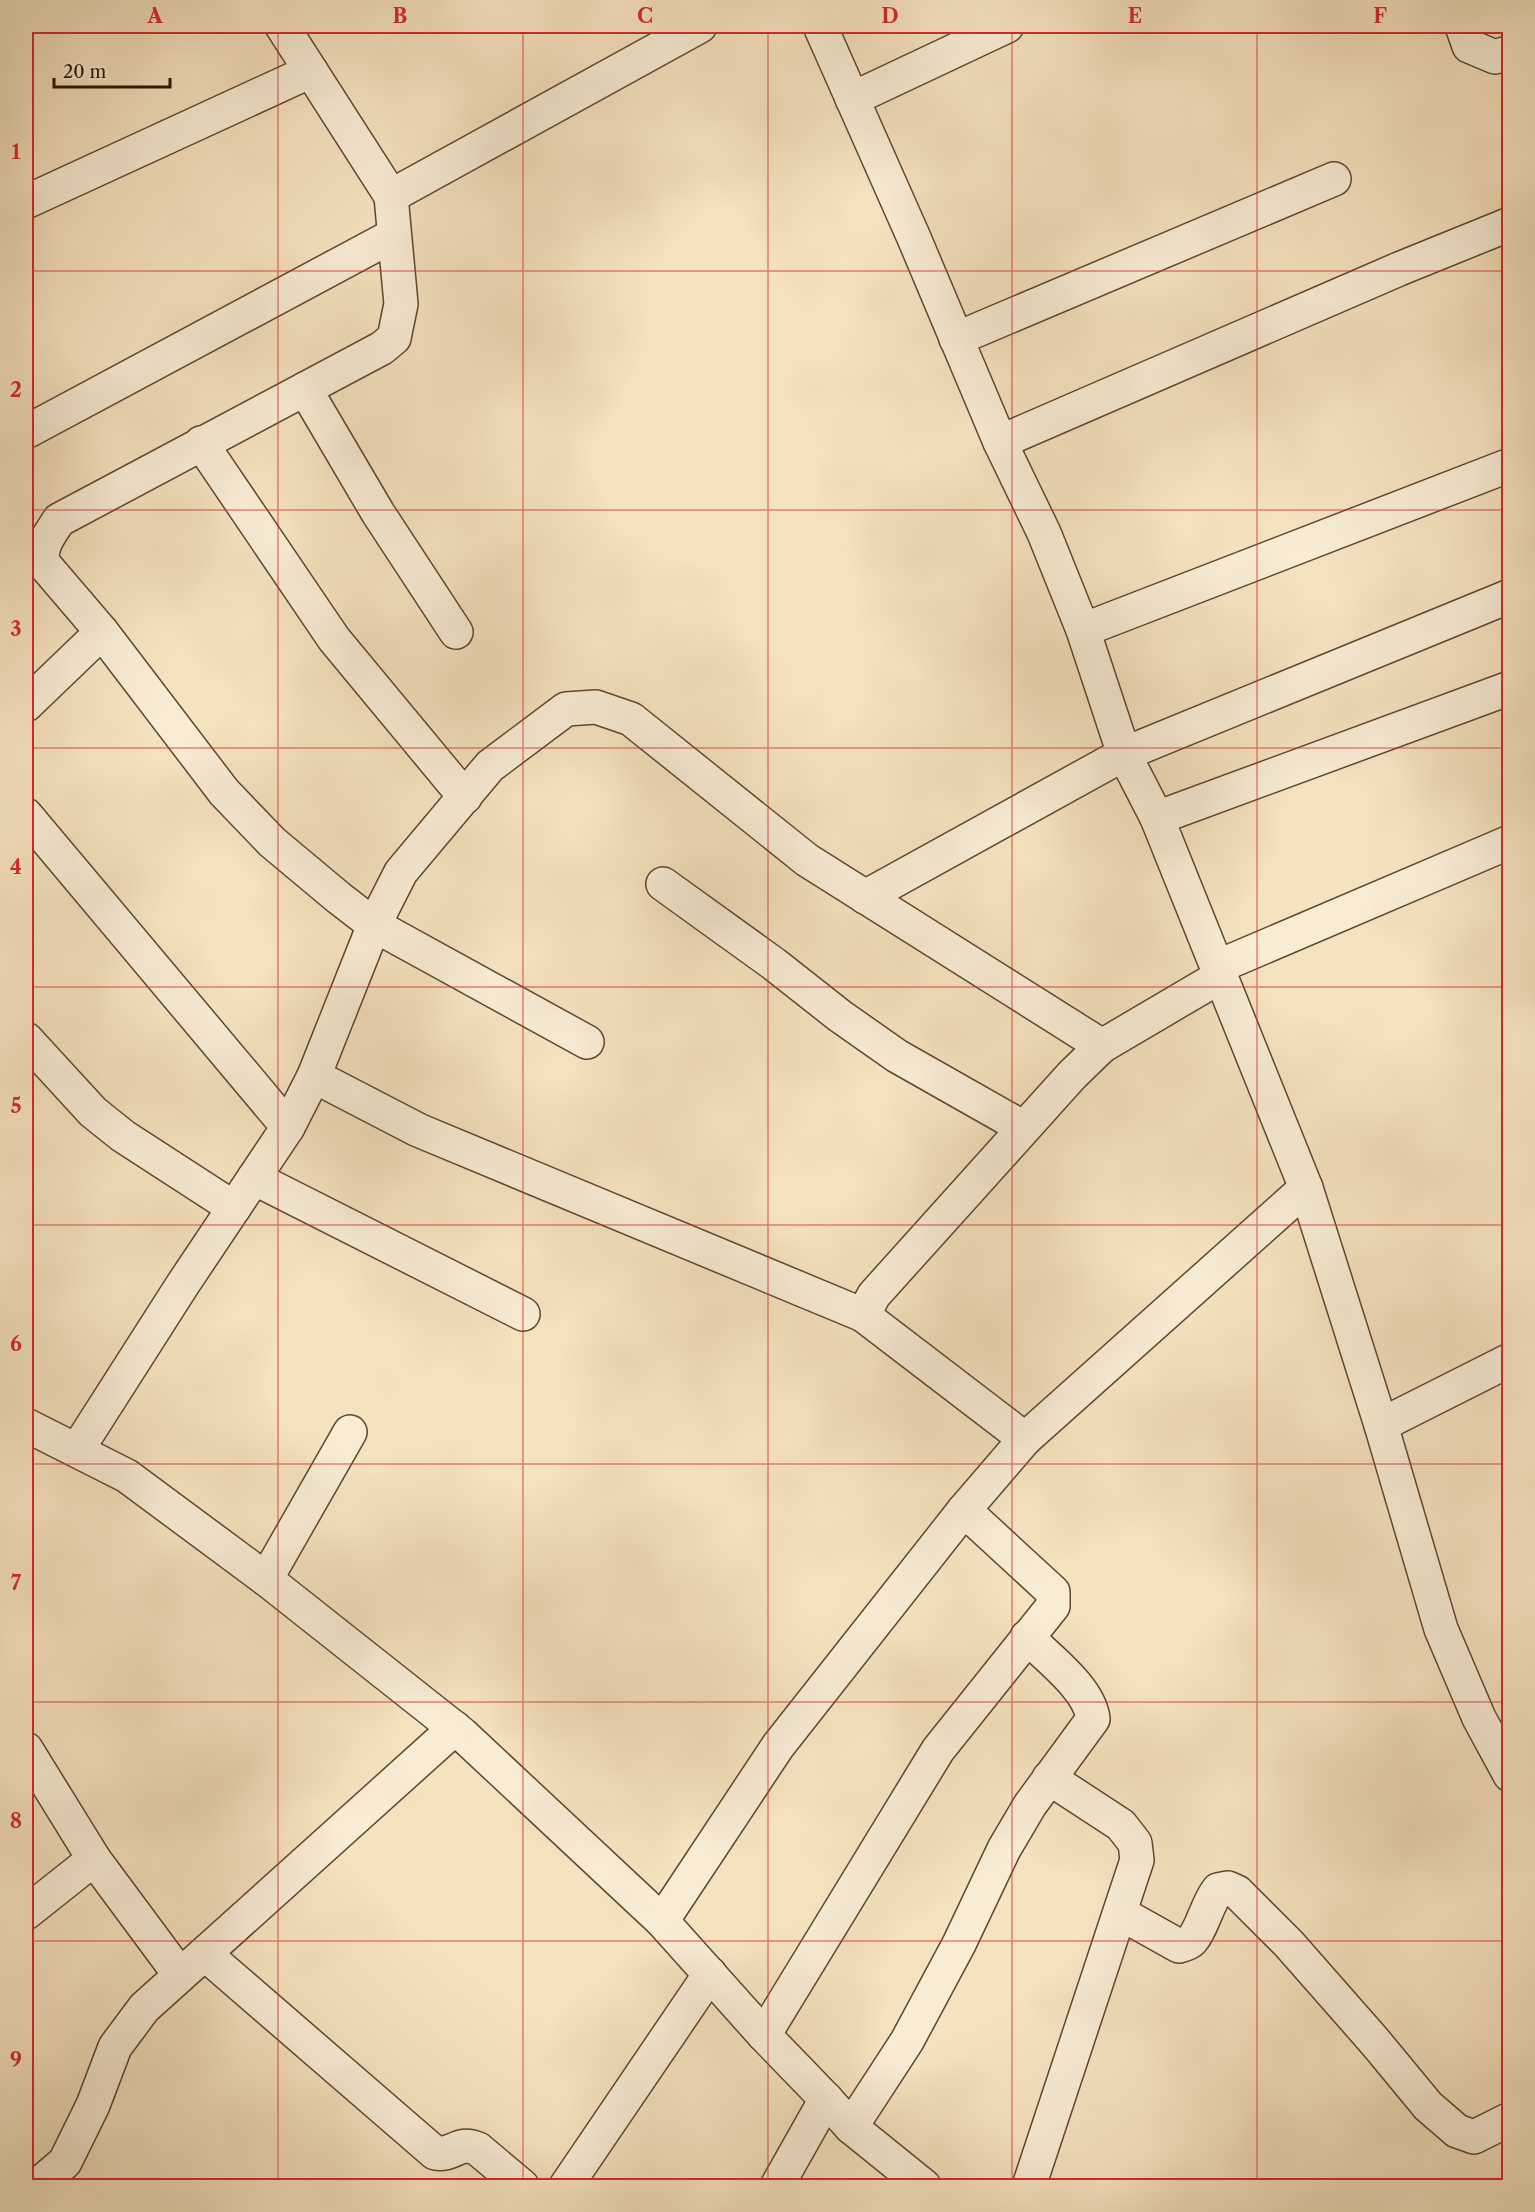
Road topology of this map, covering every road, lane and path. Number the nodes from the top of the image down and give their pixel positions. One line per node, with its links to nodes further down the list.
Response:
1 (282, 26): 7 (street)
2 (700, 26): 10 (street)
3 (820, 26): 8 (street)
4 (1007, 26): 8 (street)
5 (1462, 26): 6 (street)
6 (1509, 52)
7 (311, 71): 10 (street); 11 (street)
8 (852, 99): 14 (street)
9 (1334, 179): 14 (street)
10 (391, 196): 13 (street)
11 (26, 202)
12 (1509, 224): 17 (street)
13 (394, 235): 15 (street); 16 (street)
14 (956, 339): 17 (street)
15 (305, 389): 18 (street); 22 (street)
16 (28, 431)
17 (1000, 442): 21 (street)
18 (201, 443): 23 (street); 27 (street)
19 (1509, 465): 21 (street)
20 (1509, 596): 26 (street)
21 (1083, 630): 26 (street)
22 (456, 632)
23 (102, 633): 25 (street); 33 (street)
24 (1509, 688): 29 (street)
25 (26, 705)
26 (1124, 754): 29 (street); 32 (street)
27 (465, 796): 32 (street); 33 (street)
28 (26, 815): 39 (street)
29 (1157, 818): 34 (street)
30 (1509, 842): 34 (street)
31 (663, 884): 40 (street)
32 (865, 897): 37 (street)
33 (374, 925): 36 (street); 38 (street)
34 (1219, 972): 37 (street); 42 (street)
35 (26, 1039): 43 (street)
36 (587, 1042)
37 (1102, 1046): 40 (street)
38 (314, 1076): 39 (street); 45 (street)
39 (288, 1128): 41 (street)
40 (1024, 1128): 45 (street)
41 (254, 1178): 43 (street); 44 (street)
42 (1305, 1188): 48 (street); 50 (street)
43 (234, 1208): 51 (street)
44 (523, 1314)
45 (863, 1315): 50 (street)
46 (1509, 1360): 48 (street)
47 (26, 1425): 51 (street)
48 (1381, 1425): 57 (street)
49 (350, 1432): 53 (street)
50 (1025, 1439): 52 (street)
51 (77, 1450): 53 (street)
52 (964, 1510): 54 (street); 62 (street)
53 (266, 1579): 55 (street)
54 (1027, 1637): 58 (street); 66 (street)
55 (455, 1728): 62 (street); 63 (street)
56 (26, 1749): 59 (street)
57 (1509, 1775)
58 (1049, 1779): 60 (street); 69 (street)
59 (94, 1859): 61 (street); 65 (street)
60 (1120, 1912): 68 (street); 75 (street)
61 (26, 1913)
62 (662, 1921): 64 (street)
63 (205, 1954): 65 (street); 71 (street)
64 (710, 1974): 66 (street); 72 (street)
65 (180, 1975): 70 (street)
66 (764, 2035): 67 (street)
67 (826, 2099): 69 (street); 73 (street)
68 (1509, 2119)
69 (850, 2127): 74 (street)
70 (37, 2187)
71 (522, 2187)
72 (566, 2187)
73 (777, 2187)
74 (924, 2187)
75 (1029, 2187)

